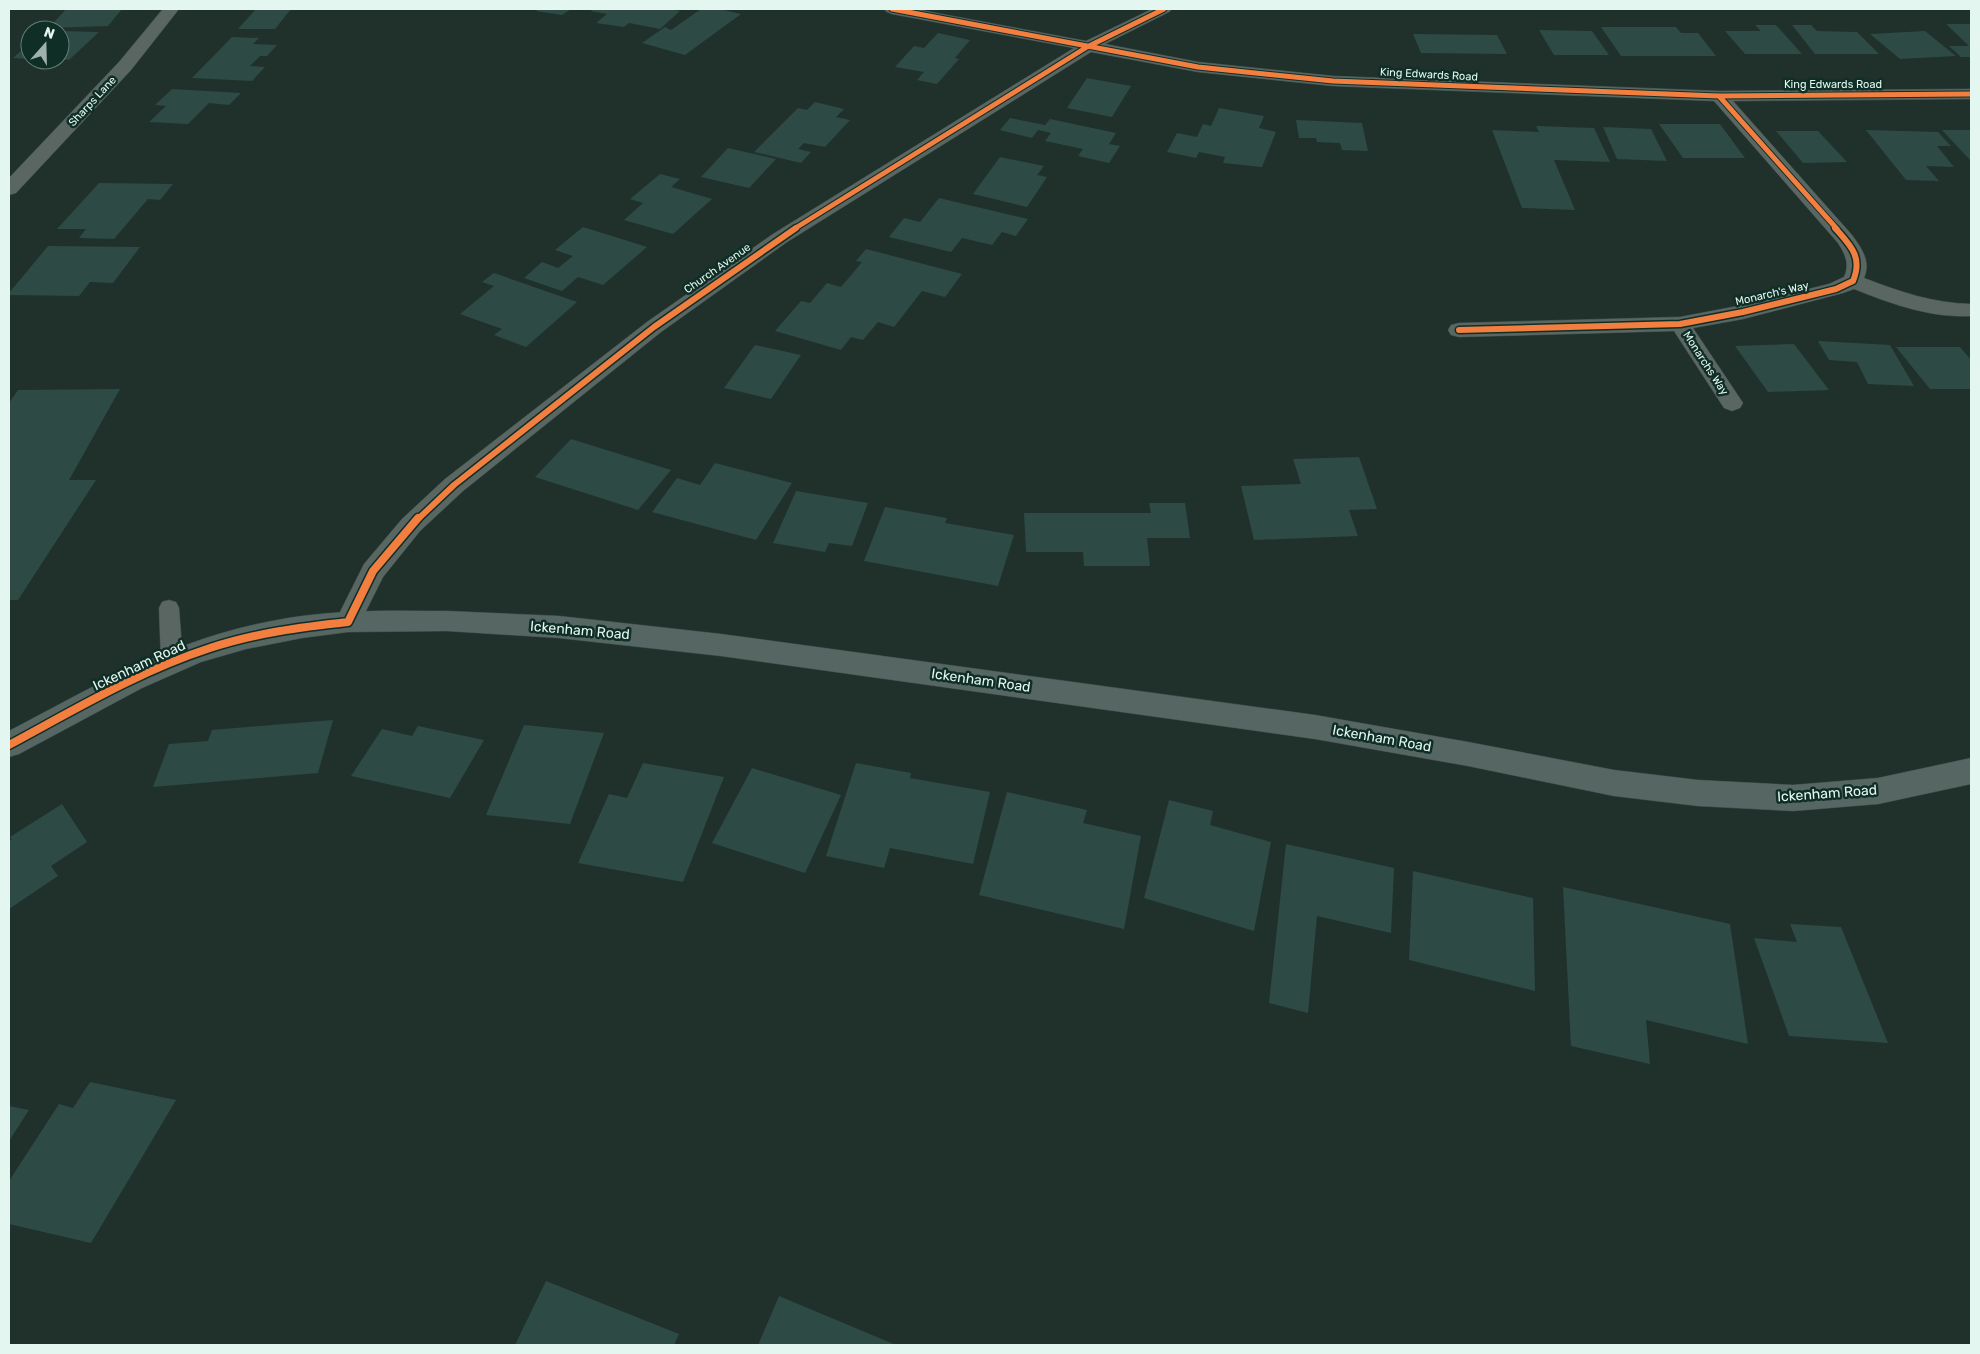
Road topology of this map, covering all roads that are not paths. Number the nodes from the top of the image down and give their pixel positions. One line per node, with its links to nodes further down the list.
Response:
1 (171, 9): 7 (street, Sharps Lane)
2 (892, 9): 4 (street, King Edwards Road)
3 (1164, 9): 4 (street, Church Avenue)
4 (1087, 47): 6 (street, King Edwards Road); 14 (street, Church Avenue)
5 (1971, 94): 6 (street, King Edwards Road)
6 (1719, 96): 8 (street)
7 (9, 189)
8 (1853, 281): 9 (street); 10 (street, Monarch's Way)
9 (1971, 310)
10 (1680, 324): 11 (street, Monarch's Way); 12 (street, Monarchs Way)
11 (1459, 330)
12 (1732, 403)
13 (169, 608): 15 (lane)
14 (348, 622): 15 (main road, Ickenham Road); 17 (main road, Ickenham Road)
15 (172, 662): 16 (main road, Ickenham Road)
16 (9, 745)
17 (1971, 771)

